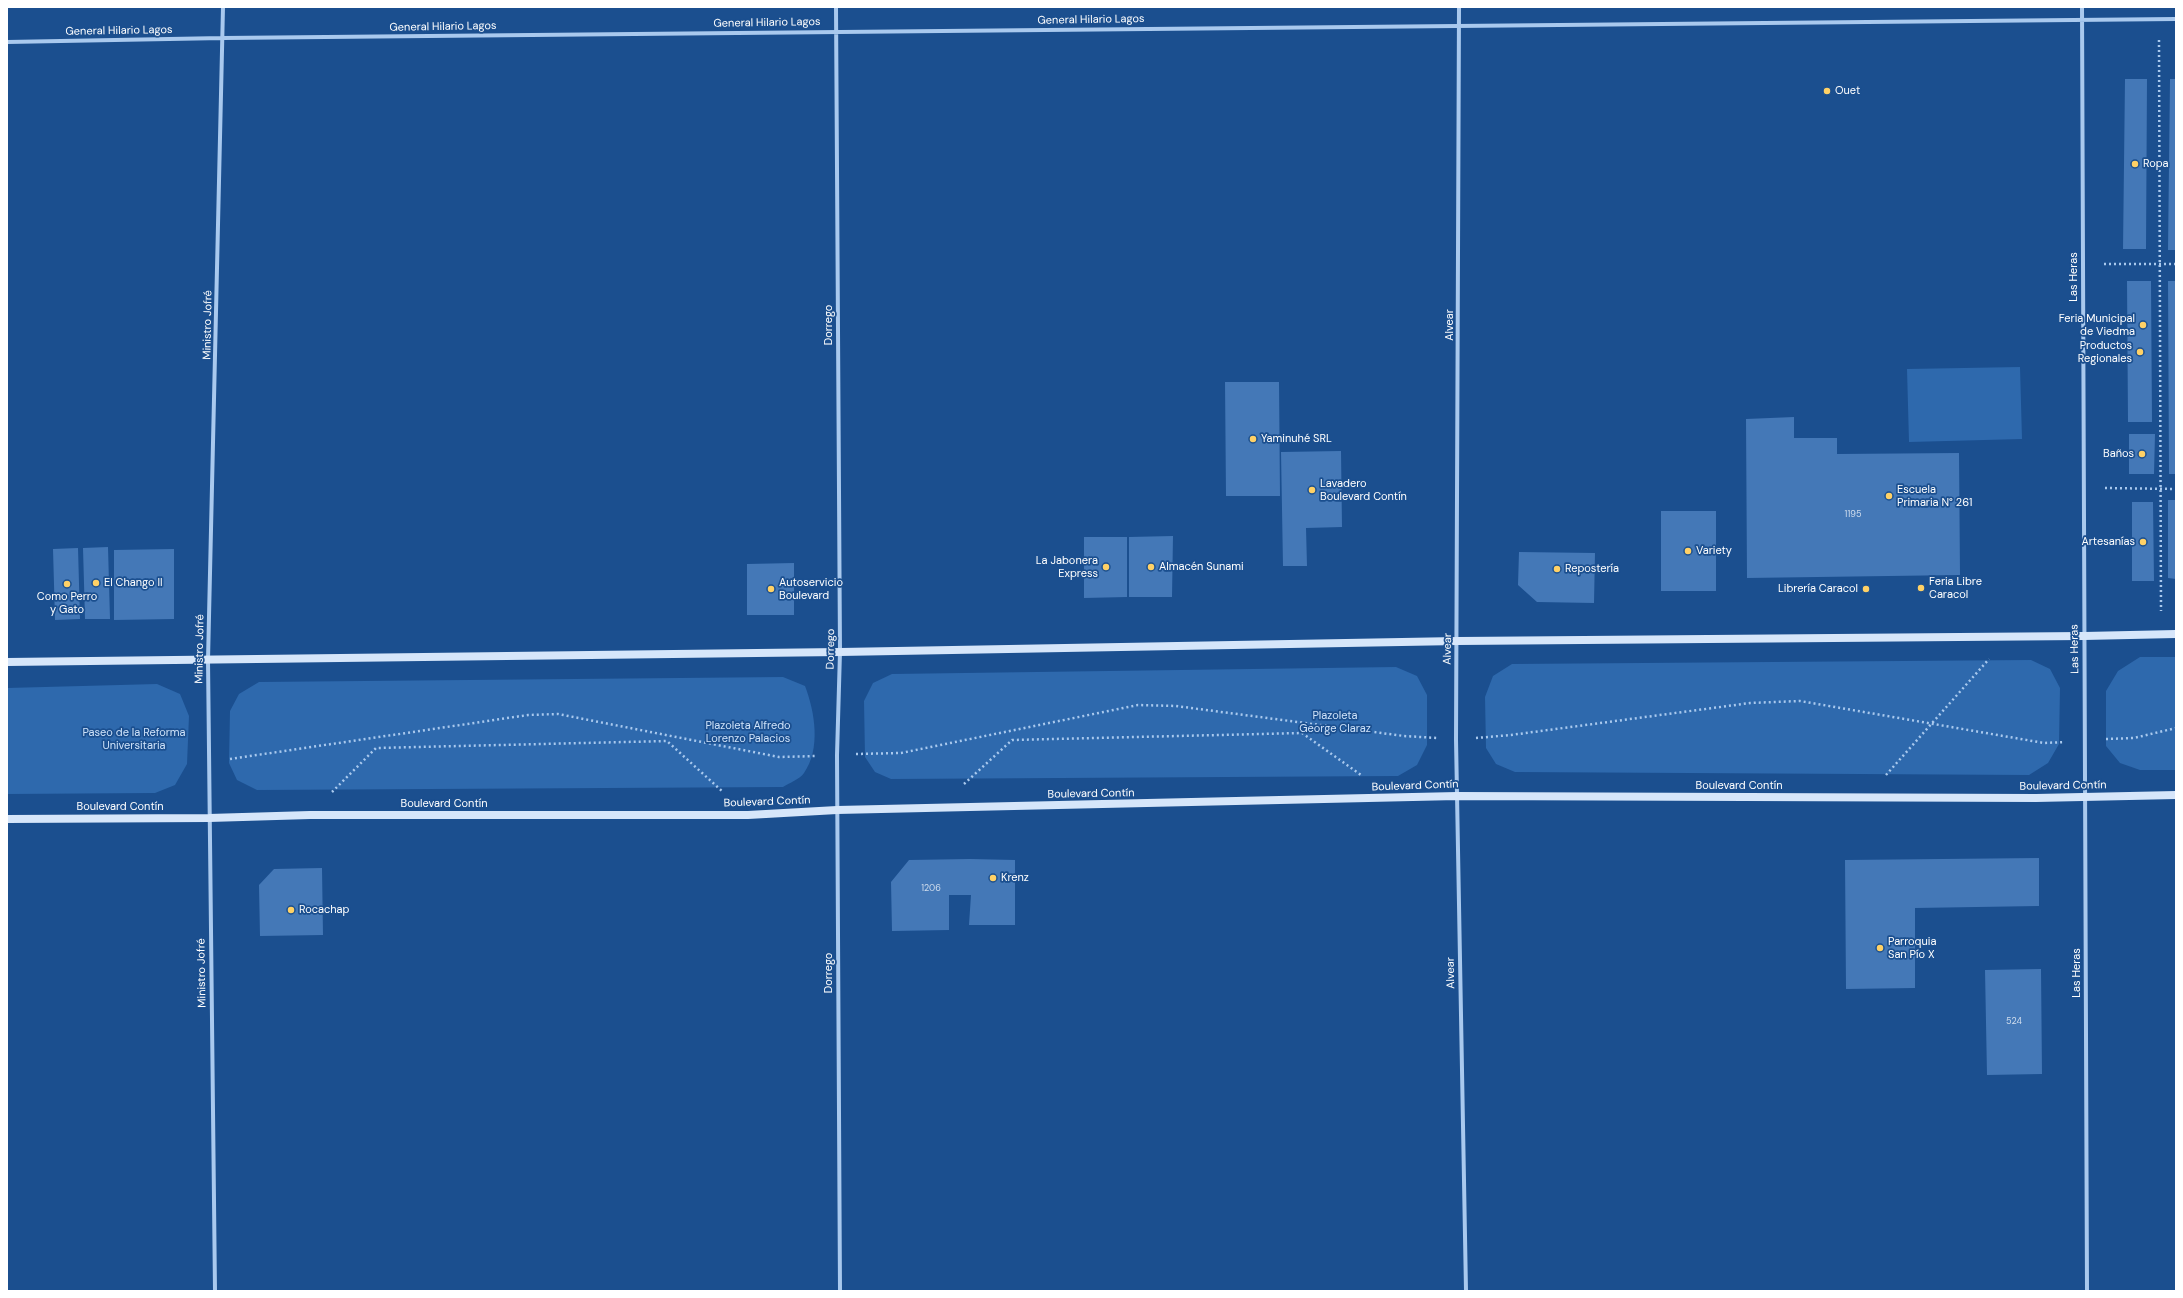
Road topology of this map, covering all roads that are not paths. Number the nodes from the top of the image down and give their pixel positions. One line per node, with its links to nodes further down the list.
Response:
1 (223, 7): 9 (street, Ministro Jofré)
2 (836, 7): 8 (street, Dorrego)
3 (1459, 7): 7 (street, Alvear)
4 (2082, 7): 6 (street, Las Heras)
5 (2176, 19): 6 (street, General Hilario Lagos)
6 (2082, 20): 7 (street, General Hilario Lagos); 12 (street, Las Heras)
7 (1459, 26): 8 (street, General Hilario Lagos); 13 (street, Alvear)
8 (836, 32): 9 (street, General Hilario Lagos); 14 (street, Dorrego)
9 (224, 38): 10 (street, General Hilario Lagos); 15 (street, Ministro Jofré)
10 (7, 42)
11 (2176, 634): 12 (main road)
12 (2084, 636): 13 (main road); 19 (street, Las Heras)
13 (1458, 641): 14 (main road); 18 (street, Alvear)
14 (840, 652): 15 (main road); 20 (street, Dorrego)
15 (208, 660): 16 (main road); 21 (street, Ministro Jofré)
16 (7, 662)
17 (2176, 795): 19 (main road, Boulevard Contín)
18 (1457, 796): 19 (main road, Boulevard Contín); 20 (main road, Boulevard Contín); 25 (street, Alvear)
19 (2085, 797): 26 (street, Las Heras)
20 (837, 810): 21 (main road, Boulevard Contín); 24 (street, Dorrego)
21 (209, 818): 22 (main road, Boulevard Contín); 23 (street, Ministro Jofré)
22 (7, 819)
23 (215, 1291)
24 (840, 1291)
25 (1466, 1291)
26 (2087, 1291)

